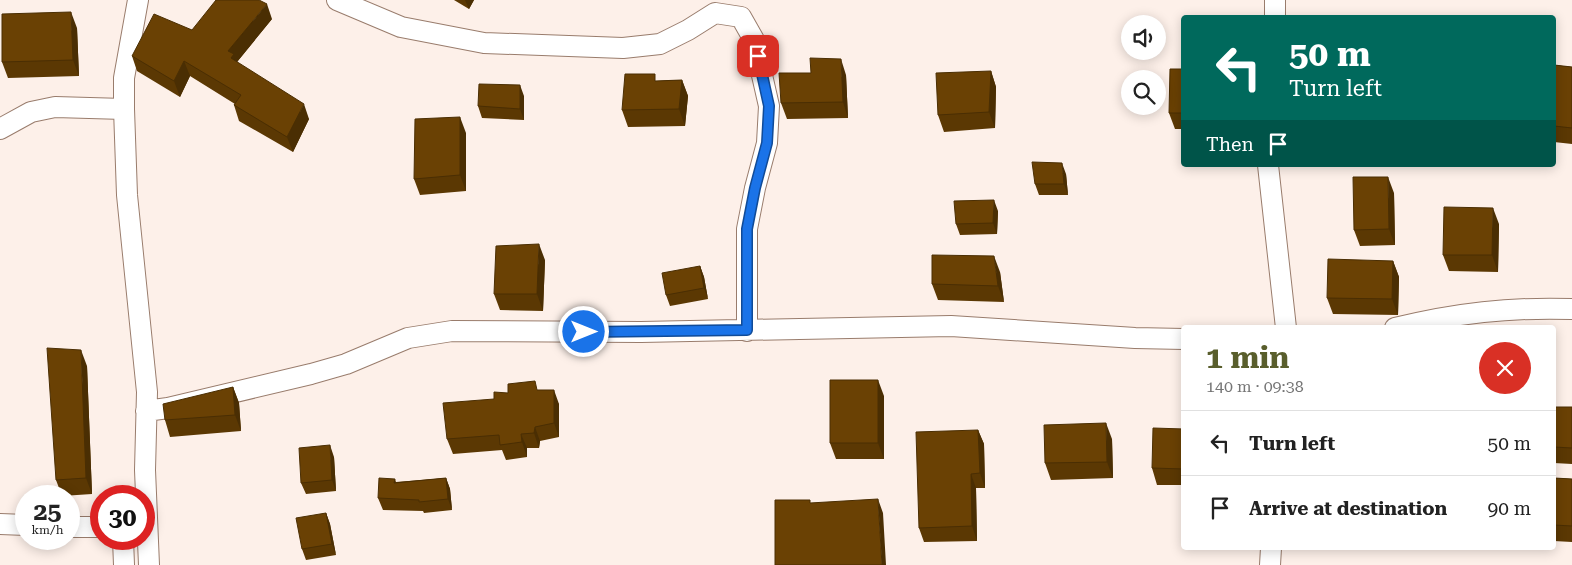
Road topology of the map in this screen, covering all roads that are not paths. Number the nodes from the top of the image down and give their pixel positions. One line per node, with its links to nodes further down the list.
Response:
1 (138, 0): 5 (street)
2 (336, 0): 11 (street)
3 (1275, 0): 4 (street)
4 (1275, 15)
5 (124, 108): 6 (street); 13 (street)
6 (0, 129)
7 (1268, 167): 9 (street)
8 (1572, 309): 10 (street)
9 (1286, 325)
10 (1407, 325)
11 (747, 330): 12 (street); 13 (street)
12 (1181, 339)
13 (146, 412): 14 (street)
14 (145, 485)
15 (0, 524): 16 (street)
16 (15, 525)
17 (123, 550): 20 (street)
18 (148, 550): 21 (street)
19 (1271, 550): 22 (street)
20 (124, 565)
21 (149, 565)
22 (1270, 565)

